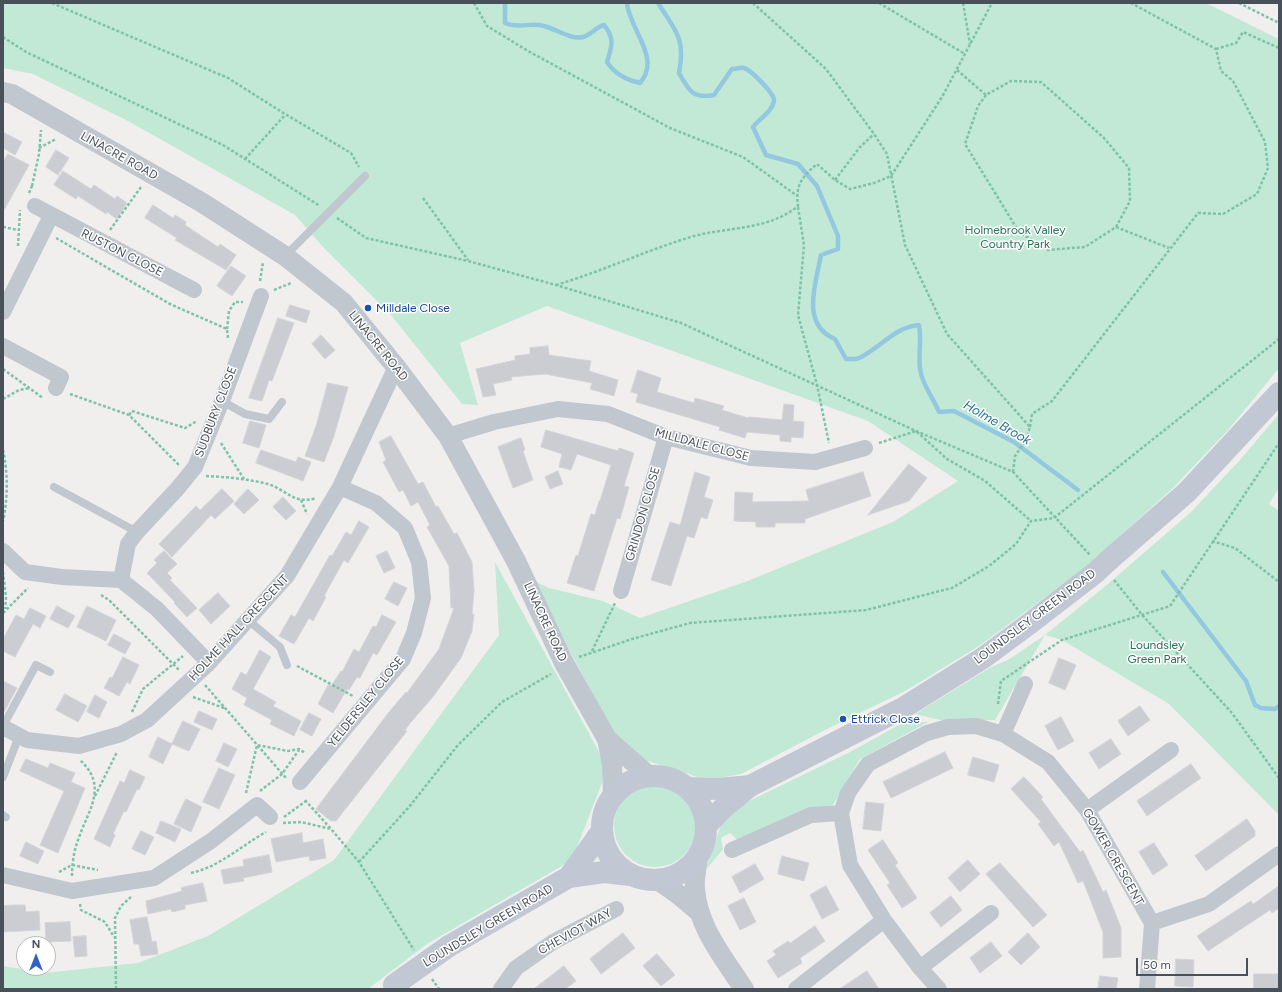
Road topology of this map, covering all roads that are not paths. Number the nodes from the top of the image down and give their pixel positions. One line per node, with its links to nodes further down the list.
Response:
1 (3, 92): 5 (street, LINACRE ROAD)
2 (365, 176): 5 (lane)
3 (27, 203): 4 (street, RUSTON CLOSE)
4 (51, 216): 6 (street, RUSTON CLOSE); 8 (street)
5 (285, 256): 10 (street, LINACRE ROAD)
6 (194, 290)
7 (261, 296): 14 (street, SUDBURY CLOSE)
8 (3, 312)
9 (3, 346): 12 (street)
10 (396, 367): 15 (street, LINACRE ROAD); 19 (street, HOLME HALL CRESCENT)
11 (1279, 393): 36 (main road, LOUNDSLEY GREEN ROAD)
12 (52, 394)
13 (282, 402): 14 (lane)
14 (221, 404): 20 (street, SUDBURY CLOSE)
15 (448, 436): 16 (street, MILLDALE CLOSE); 32 (street, LINACRE ROAD)
16 (666, 438): 17 (street, MILLDALE CLOSE); 23 (street, GRINDON CLOSE)
17 (865, 448)
18 (54, 487): 20 (lane)
19 (340, 487): 24 (street, HOLME HALL CRESCENT); 37 (street, YELDERSLEY CLOSE)
20 (137, 532): 22 (street, SUDBURY CLOSE)
21 (3, 551): 22 (street)
22 (121, 580): 26 (street)
23 (621, 591)
24 (248, 620): 25 (lane); 26 (street, HOLME HALL CRESCENT)
25 (286, 662)
26 (209, 663): 31 (street, HOLME HALL CRESCENT)
27 (50, 672): 29 (lane)
28 (1025, 684): 30 (street)
29 (3, 727): 31 (street, HOLME HALL CRESCENT)
30 (999, 733): 40 (street, GOWER CRESCENT); 41 (street, GOWER CRESCENT)
31 (19, 736): 35 (lane)
32 (607, 739): 34 (street, LINACRE ROAD); 39 (street, LINACRE ROAD)
33 (1171, 750): 40 (street)
34 (649, 776): 38 (main road); 39 (main road)
35 (3, 777)
36 (750, 786): 38 (main road, LOUNDSLEY GREEN ROAD); 43 (main road, LOUNDSLEY GREEN ROAD)
37 (297, 787)
38 (687, 788): 43 (main road)
39 (613, 796): 44 (main road)
40 (1087, 810): 56 (street, GOWER CRESCENT)
41 (841, 813): 45 (street); 55 (street, GOWER CRESCENT)
42 (273, 820): 48 (street)
43 (706, 826): 47 (main road)
44 (602, 831): 49 (main road); 50 (main road, LOUNDSLEY GREEN ROAD)
45 (732, 850)
46 (1279, 854): 56 (street)
47 (698, 857): 51 (main road); 53 (street)
48 (3, 875)
49 (630, 875): 50 (main road, LOUNDSLEY GREEN ROAD); 51 (main road)
50 (569, 877): 58 (main road, LOUNDSLEY GREEN ROAD, bridge)
51 (658, 880): 53 (street)
52 (616, 909): 59 (street, CHEVIOT WAY)
53 (698, 911): 60 (street)
54 (991, 913): 57 (street)
55 (884, 920): 57 (street, GOWER CRESCENT); 61 (street)
56 (1152, 924): 63 (street)
57 (920, 968): 62 (street, GOWER CRESCENT)
58 (392, 987)
59 (501, 989)
60 (744, 989)
61 (796, 989)
62 (939, 989)
63 (1147, 989)

